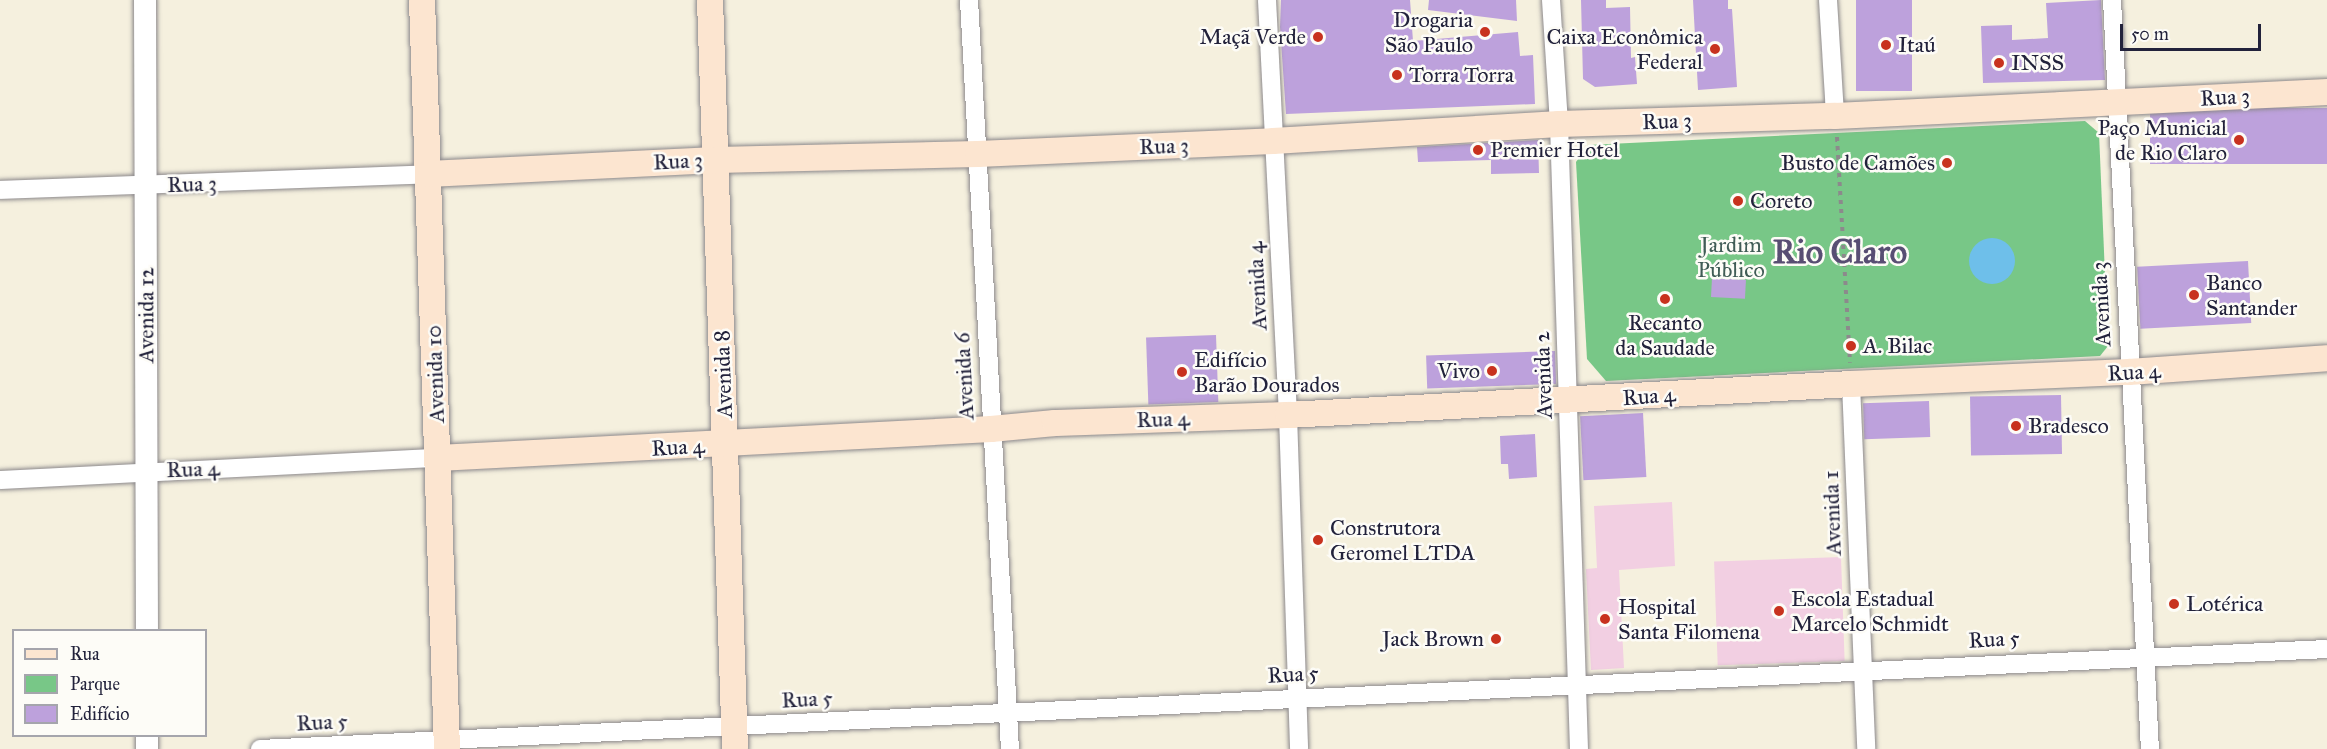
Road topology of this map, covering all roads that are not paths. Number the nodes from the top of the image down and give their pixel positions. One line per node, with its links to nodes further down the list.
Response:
1 (145, 0): 17 (street, Avenida 12)
2 (422, 0): 16 (main road, Avenida 10)
3 (710, 0): 15 (main road, Avenida 8)
4 (969, 0): 14 (street, Avenida 6)
5 (1267, 0): 13 (street, Avenida 4)
6 (1551, 0): 12 (street, Avenida 2)
7 (1828, 0): 11 (street)
8 (2112, 0): 10 (street, Avenida 3)
9 (2327, 92): 10 (main road, Rua 3)
10 (2115, 103): 11 (main road, Rua 3); 20 (street, Avenida 3)
11 (1835, 116): 12 (main road, Rua 3)
12 (1559, 124): 13 (main road, Rua 3); 22 (street, Avenida 2)
13 (1273, 141): 14 (main road, Rua 3); 23 (street, Avenida 4)
14 (978, 154): 15 (main road, Rua 3); 24 (street, Avenida 6)
15 (716, 159): 16 (main road, Rua 3); 25 (main road, Avenida 8)
16 (428, 174): 17 (street, Rua 3); 26 (main road, Avenida 10)
17 (145, 186): 18 (street, Rua 3); 27 (street, Avenida 12)
18 (0, 190)
19 (2327, 358): 20 (main road, Rua 4)
20 (2129, 372): 21 (main road, Rua 4); 31 (street, Avenida 3)
21 (1851, 384): 22 (main road, Rua 4); 32 (street, Avenida 1)
22 (1569, 401): 23 (main road, Rua 4); 33 (street, Avenida 2)
23 (1288, 415): 24 (main road, Rua 4); 34 (street, Avenida 4)
24 (991, 429): 25 (main road, Rua 4); 35 (street, Avenida 6)
25 (725, 445): 26 (main road, Rua 4); 36 (main road, Avenida 8)
26 (438, 458): 27 (street, Rua 4); 37 (main road, Avenida 10)
27 (146, 471): 28 (street, Rua 4); 29 (street, Avenida 12)
28 (0, 480)
29 (147, 629)
30 (2327, 648): 31 (street, Rua 5)
31 (2144, 656): 32 (street, Rua 5); 43 (street, Avenida 3)
32 (1863, 670): 33 (street, Rua 5); 42 (street, Avenida 1)
33 (1576, 686): 34 (street, Rua 5); 41 (street, Avenida 2)
34 (1296, 698): 35 (street, Rua 5); 40 (street, Avenida 4)
35 (1008, 712): 36 (street, Rua 5); 39 (street, Avenida 6)
36 (735, 738): 37 (street, Rua 5)
37 (447, 744): 38 (street, Rua 5)
38 (261, 749)
39 (1010, 749)
40 (1299, 749)
41 (1579, 749)
42 (1866, 749)
43 (2150, 749)

